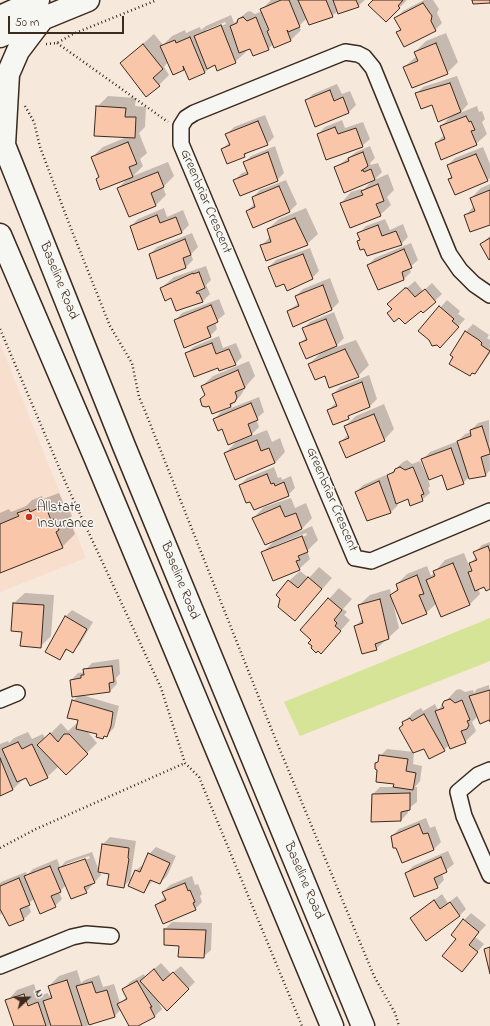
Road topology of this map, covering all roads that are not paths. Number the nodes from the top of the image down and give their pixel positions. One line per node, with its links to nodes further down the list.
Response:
1 (88, 0): 2 (main road)
2 (40, 9): 3 (main road); 4 (main road); 5 (main road)
3 (0, 17)
4 (0, 36)
5 (2, 140): 16 (main road, Baseline Road)
6 (0, 235): 15 (main road, Baseline Road)
7 (490, 295): 8 (street, Greenbriar Crescent)
8 (490, 511)
9 (18, 693): 10 (street)
10 (0, 700)
11 (490, 770): 12 (street)
12 (490, 875)
13 (111, 936): 14 (street)
14 (0, 966)
15 (332, 1026)
16 (363, 1026)

